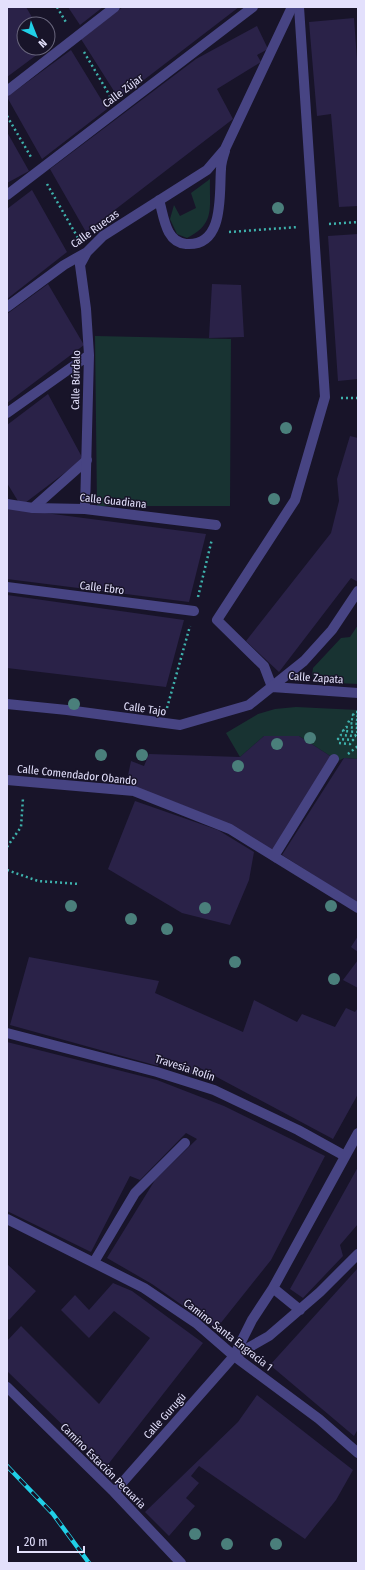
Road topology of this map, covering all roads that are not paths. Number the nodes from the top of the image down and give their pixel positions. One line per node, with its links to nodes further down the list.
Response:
1 (115, 7): 5 (street)
2 (253, 7): 7 (street, Calle Zújar)
3 (292, 7): 6 (street, Calle Ruecas)
4 (299, 7): 21 (street)
5 (7, 91)
6 (225, 149): 8 (street, Calle Ruecas); 8 (street, Calle Ruecas)
7 (7, 195)
8 (159, 200): 9 (street, Calle Ruecas)
9 (87, 252): 10 (street, Calle Ruecas); 11 (street, Calle Búrdalo)
10 (7, 307)
11 (89, 355): 12 (street); 13 (street, Calle Búrdalo)
12 (7, 413)
13 (87, 460): 15 (street); 16 (street, Calle Búrdalo)
14 (7, 504): 15 (street, Calle Guadiana)
15 (33, 508): 16 (street, Calle Guadiana)
16 (85, 510): 17 (street, Calle Guadiana)
17 (216, 525)
18 (7, 587): 20 (street, Calle Ebro)
19 (358, 591): 21 (street, Calle Tajo)
20 (194, 611)
21 (272, 687): 22 (street, Calle Zapata); 23 (street, Calle Tajo)
22 (358, 693)
23 (7, 704)
24 (334, 759): 26 (street)
25 (7, 780): 26 (street, Calle Comendador Obando)
26 (274, 856): 27 (street, Calle Comendador Obando)
27 (358, 908)
28 (7, 1033): 31 (street, Travesía Rolín)
29 (358, 1133): 31 (street, Calle Gurugú)
30 (185, 1143): 34 (street)
31 (345, 1156): 35 (street, Calle Gurugú)
32 (7, 1219): 34 (street, Camino Santa Engracia 1)
33 (358, 1254): 36 (street, Calle Gurugú)
34 (94, 1262): 37 (street, Camino Santa Engracia 1)
35 (273, 1288): 36 (street); 37 (street, Calle Gurugú)
36 (300, 1310): 37 (street, Calle Gurugú)
37 (234, 1356): 39 (street, Camino Santa Engracia 1); 40 (street, Calle Gurugú)
38 (7, 1387): 40 (street, Camino Estación Pecuaria)
39 (357, 1451)
40 (114, 1492): 41 (street, Camino Estación Pecuaria)
41 (180, 1563)

